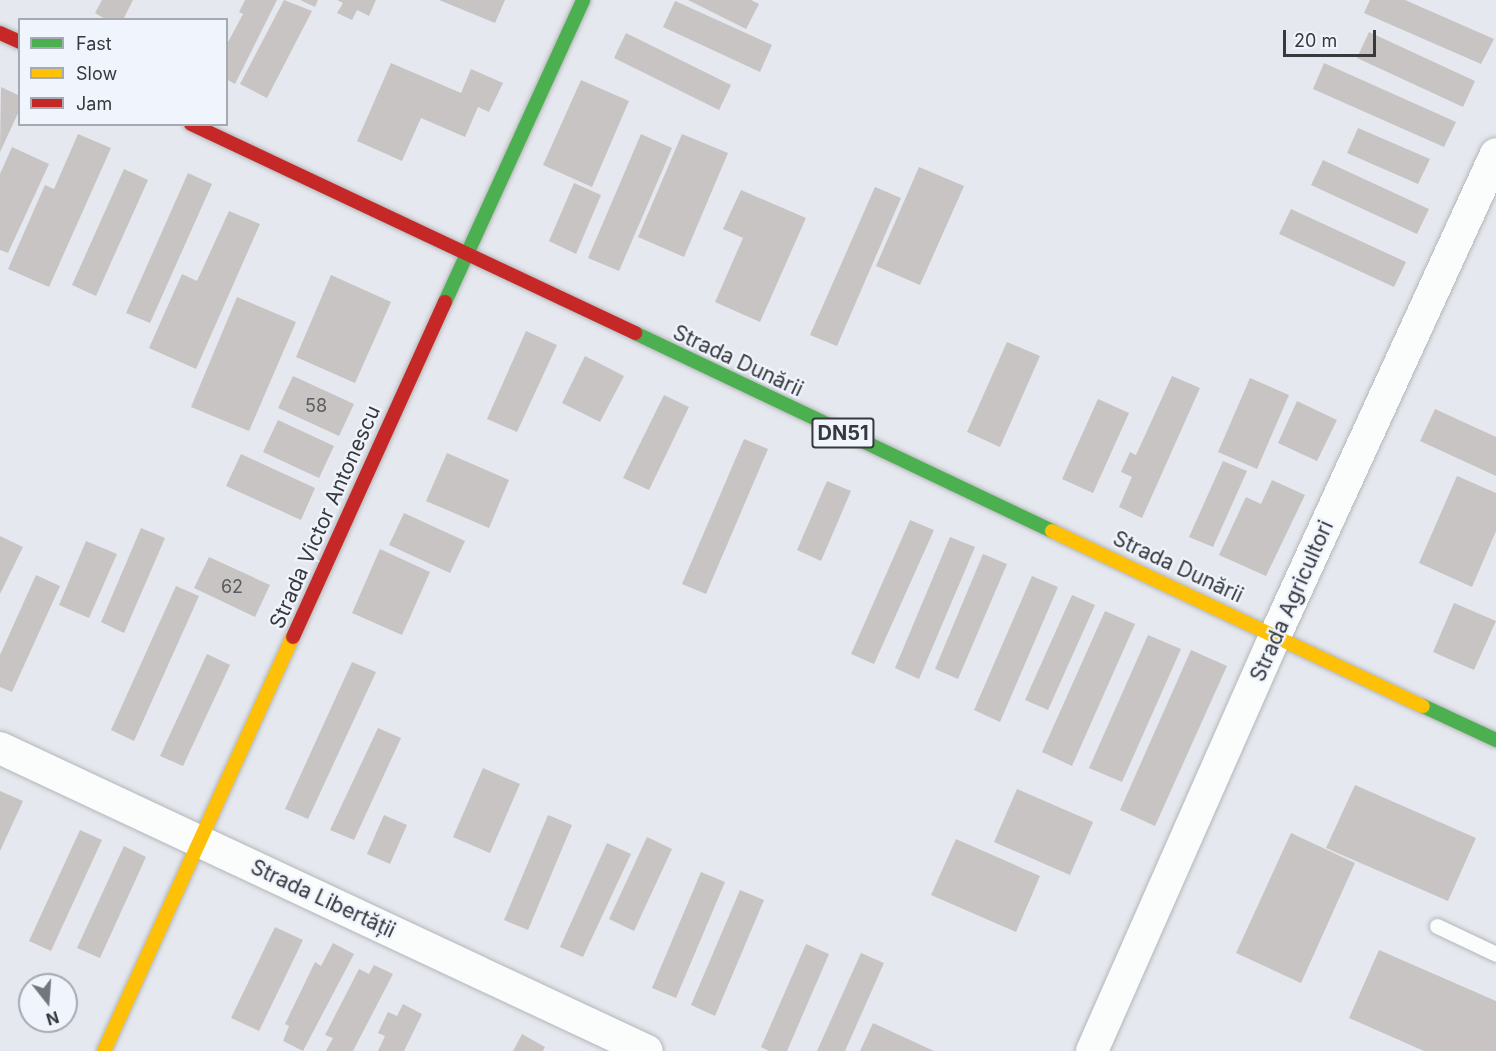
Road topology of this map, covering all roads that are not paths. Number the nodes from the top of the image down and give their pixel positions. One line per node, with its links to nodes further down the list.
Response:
1 (583, 0): 6 (main road, Strada Victor Antonescu)
2 (0, 33): 3 (main road)
3 (18, 41)
4 (195, 126): 6 (main road, Strada Dunării / DN51)
5 (1496, 154): 7 (street, Strada Agricultori)
6 (466, 256): 7 (main road, Strada Dunării / DN51); 10 (main road, Strada Victor Antonescu)
7 (1275, 636): 8 (main road, Strada Dunării / DN51); 15 (street, Strada Agricultori)
8 (1496, 740)
9 (0, 748): 10 (street, Strada Libertății)
10 (201, 842): 13 (main road, Strada Victor Antonescu); 14 (street, Strada Libertății)
11 (1437, 926): 12 (lane)
12 (1496, 954)
13 (104, 1051)
14 (647, 1051)
15 (1092, 1051)

